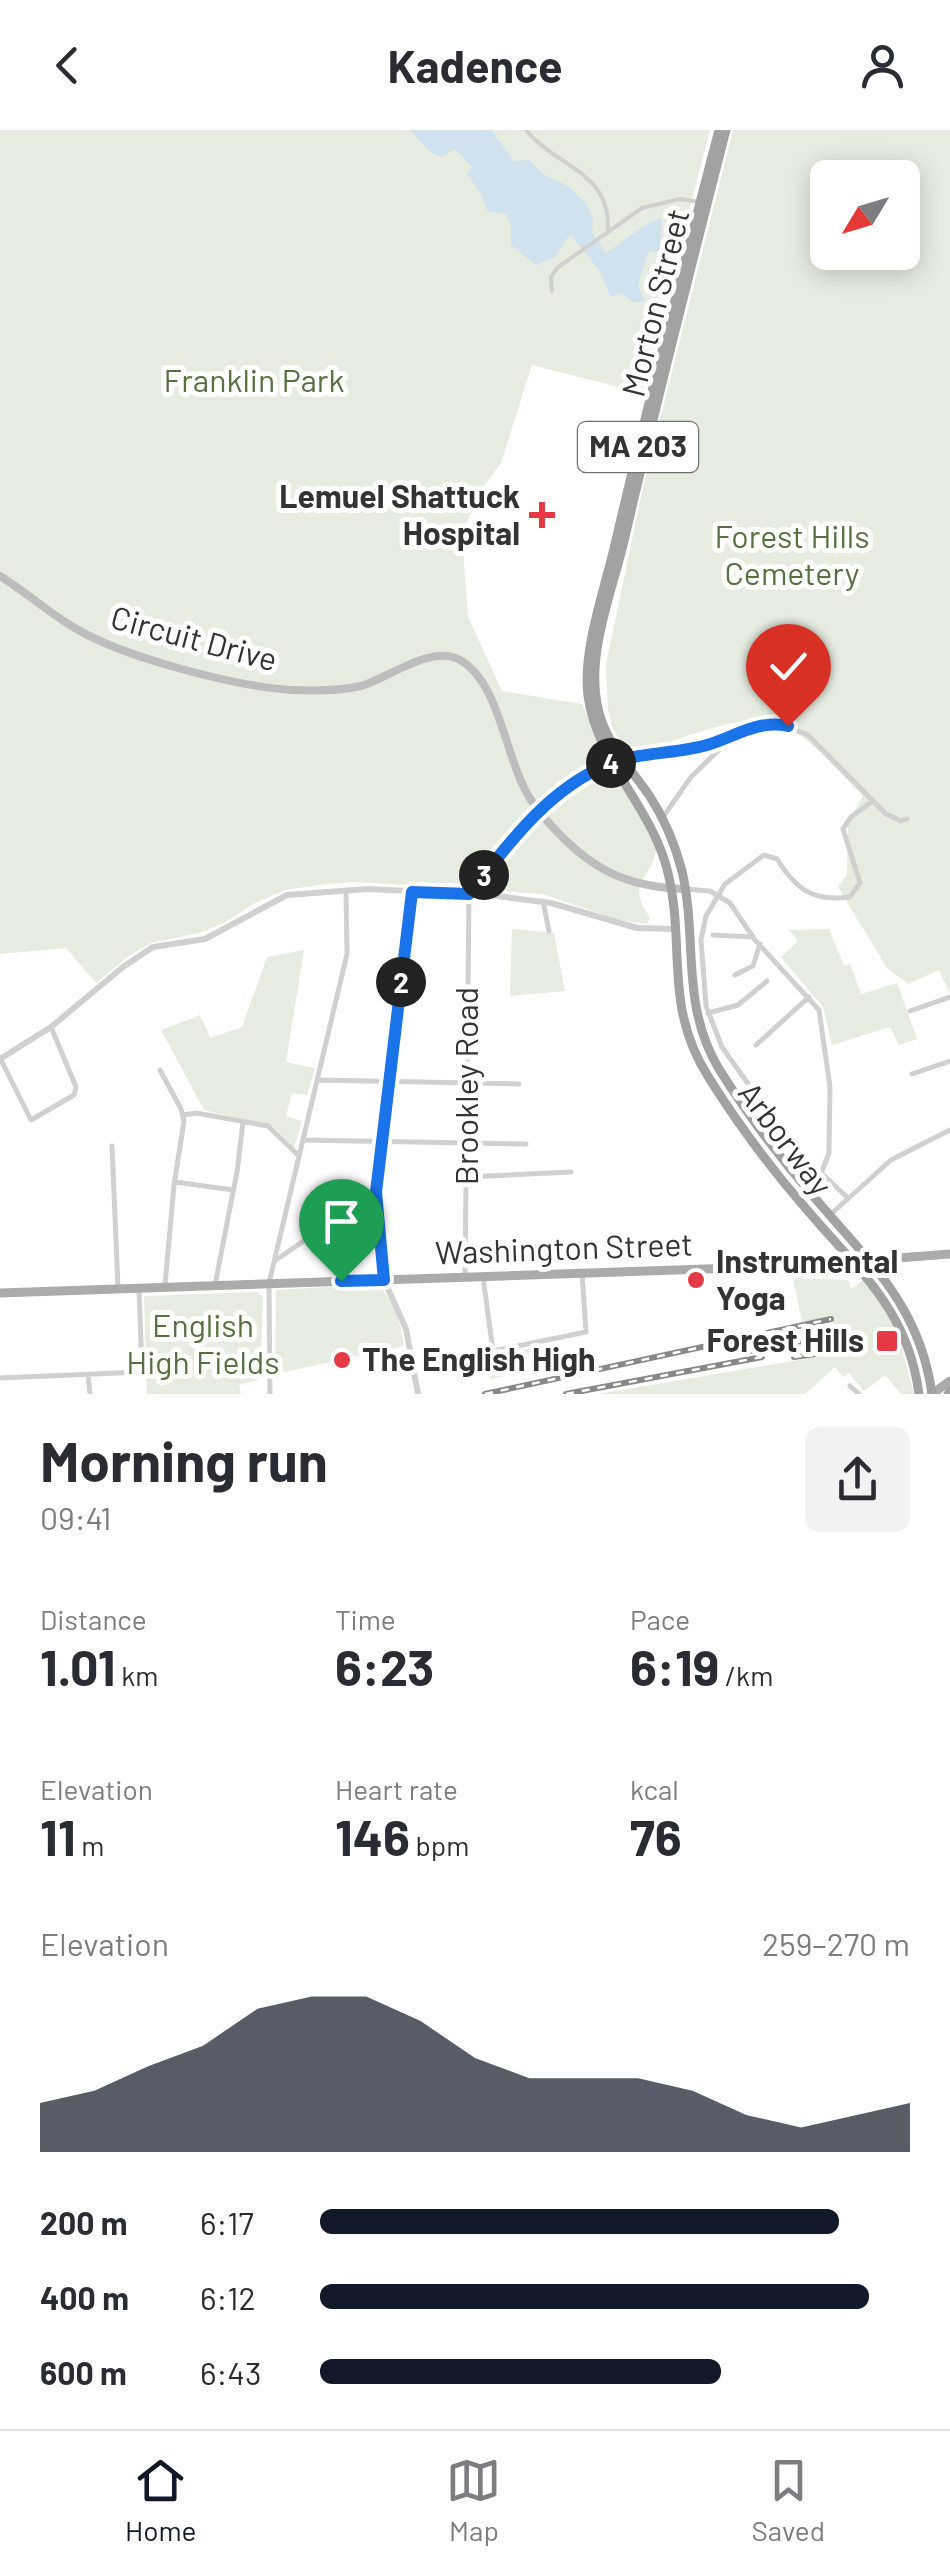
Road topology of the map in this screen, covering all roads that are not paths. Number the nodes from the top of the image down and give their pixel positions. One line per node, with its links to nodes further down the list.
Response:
1 (526, 130): 5 (street)
2 (718, 130): 4 (highway, Morton Street / MA 203)
3 (726, 130): 9 (highway, Morton Street / MA 203)
4 (700, 202): 5 (street); 9 (highway, Morton Street / MA 203)
5 (608, 231): 6 (street)
6 (552, 291)
7 (0, 576): 13 (main road, Circuit Drive, bridge)
8 (738, 734): 9 (street); 10 (street); 11 (street)
9 (618, 762): 11 (highway, Morton Street / MA 203); 13 (highway, Morton Street / MA 203); 17 (street)
10 (873, 801): 12 (street); 18 (street)
11 (662, 818): 14 (highway, Morton Street / MA 203)
12 (908, 819)
13 (671, 888): 14 (main road, Circuit Drive); 20 (highway, Arborway / MA 203)
14 (685, 889): 18 (street); 45 (highway, Arborway / MA 203)
15 (346, 890): 16 (street); 31 (street); 37 (street)
16 (412, 892): 17 (street); 38 (street)
17 (469, 894): 19 (street); 39 (street, Brookley Road)
18 (718, 894): 23 (street); 30 (street, Arborway)
19 (543, 901): 20 (street); 21 (street)
20 (674, 930): 44 (highway, Arborway / MA 203)
21 (548, 931)
22 (713, 935): 23 (street)
23 (753, 937): 24 (street)
24 (760, 944): 25 (street); 27 (street)
25 (735, 975)
26 (767, 981): 30 (street)
27 (810, 997): 32 (street); 52 (street)
28 (950, 997): 29 (street)
29 (910, 1011)
30 (708, 1013): 52 (street, Arborway)
31 (51, 1026): 33 (street); 33 (street)
32 (756, 1045)
33 (0, 1059)
34 (950, 1062): 36 (street)
35 (160, 1070): 41 (street)
36 (912, 1074)
37 (318, 1080): 38 (street); 46 (street)
38 (390, 1082): 39 (street); 47 (street)
39 (466, 1083): 40 (street); 48 (street, Brookley Road)
40 (519, 1084)
41 (183, 1115): 42 (street); 55 (street)
42 (243, 1122): 51 (street); 56 (street)
43 (950, 1130): 57 (street)
44 (750, 1136): 45 (highway); 63 (highway, Arborway / MA 203)
45 (766, 1136): 59 (highway, Arborway / MA 203)
46 (303, 1140): 47 (street); 51 (street)
47 (382, 1144): 48 (street); 58 (street)
48 (466, 1144): 49 (street); 54 (street, Brookley Road)
49 (526, 1144)
50 (112, 1146): 71 (street)
51 (299, 1156): 62 (street)
52 (822, 1171): 57 (street, Arborway)
53 (571, 1172): 54 (street)
54 (466, 1177): 65 (street, Brookley Road)
55 (174, 1182): 56 (street); 69 (street)
56 (234, 1190): 70 (street)
57 (848, 1198): 59 (street)
58 (377, 1206): 62 (street); 67 (street)
59 (830, 1215): 61 (highway, Arborway / MA 203)
60 (950, 1254): 61 (main road, Washington Street)
61 (872, 1260): 63 (main road, Washington Street); 83 (highway, Arborway / MA 203)
62 (274, 1262): 68 (street)
63 (855, 1262): 64 (main road, Washington Street); 82 (highway, Arborway / MA 203)
64 (582, 1273): 66 (main road, Washington Street); 66 (street)
65 (465, 1278): 66 (main road, Washington Street); 67 (main road, Washington Street)
66 (483, 1278)
67 (384, 1280): 68 (main road, Washington Street); 80 (street)
68 (268, 1283): 70 (main road, Washington Street); 79 (street)
69 (165, 1286): 70 (main road, Washington Street); 72 (main road, Washington Street)
70 (215, 1286)
71 (118, 1287): 72 (main road, Washington Street); 73 (main road, Washington Street)
72 (139, 1287): 74 (street)
73 (0, 1292)
74 (88, 1375): 75 (street); 78 (street)
75 (0, 1378)
76 (950, 1381): 83 (main road)
77 (850, 1386): 81 (street)
78 (90, 1394)
79 (270, 1394)
80 (418, 1394)
81 (859, 1394)
82 (920, 1394)
83 (932, 1394)

